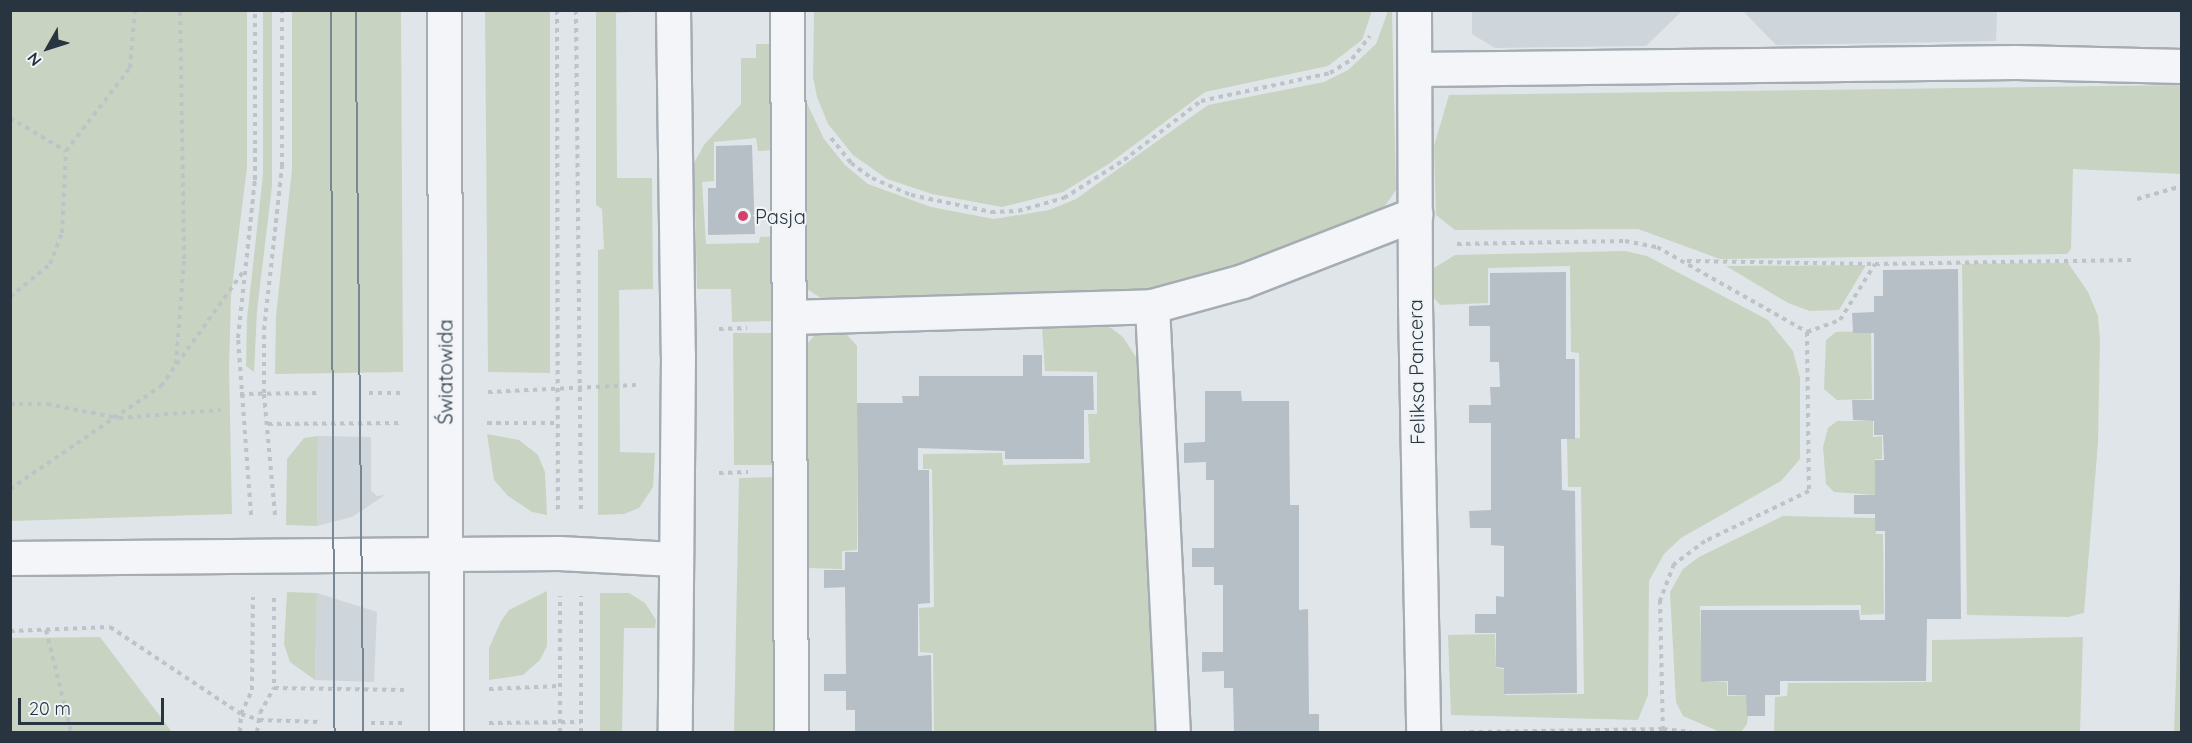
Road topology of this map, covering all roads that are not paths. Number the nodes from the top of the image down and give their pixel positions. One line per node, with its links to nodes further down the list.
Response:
1 (444, 10): 10 (street, Światowida)
2 (673, 10): 12 (street)
3 (787, 10): 9 (street)
4 (1414, 10): 6 (street, Feliksa Pancera)
5 (2181, 66): 6 (street)
6 (1416, 69): 7 (street, Feliksa Pancera)
7 (1415, 229): 8 (street); 17 (street, Feliksa Pancera)
8 (1152, 306): 9 (street); 16 (street)
9 (790, 317): 15 (street)
10 (446, 554): 11 (street); 12 (street); 13 (street, Światowida)
11 (10, 558)
12 (674, 559): 14 (street)
13 (446, 732)
14 (675, 732)
15 (791, 732)
16 (1173, 732)
17 (1423, 732)

